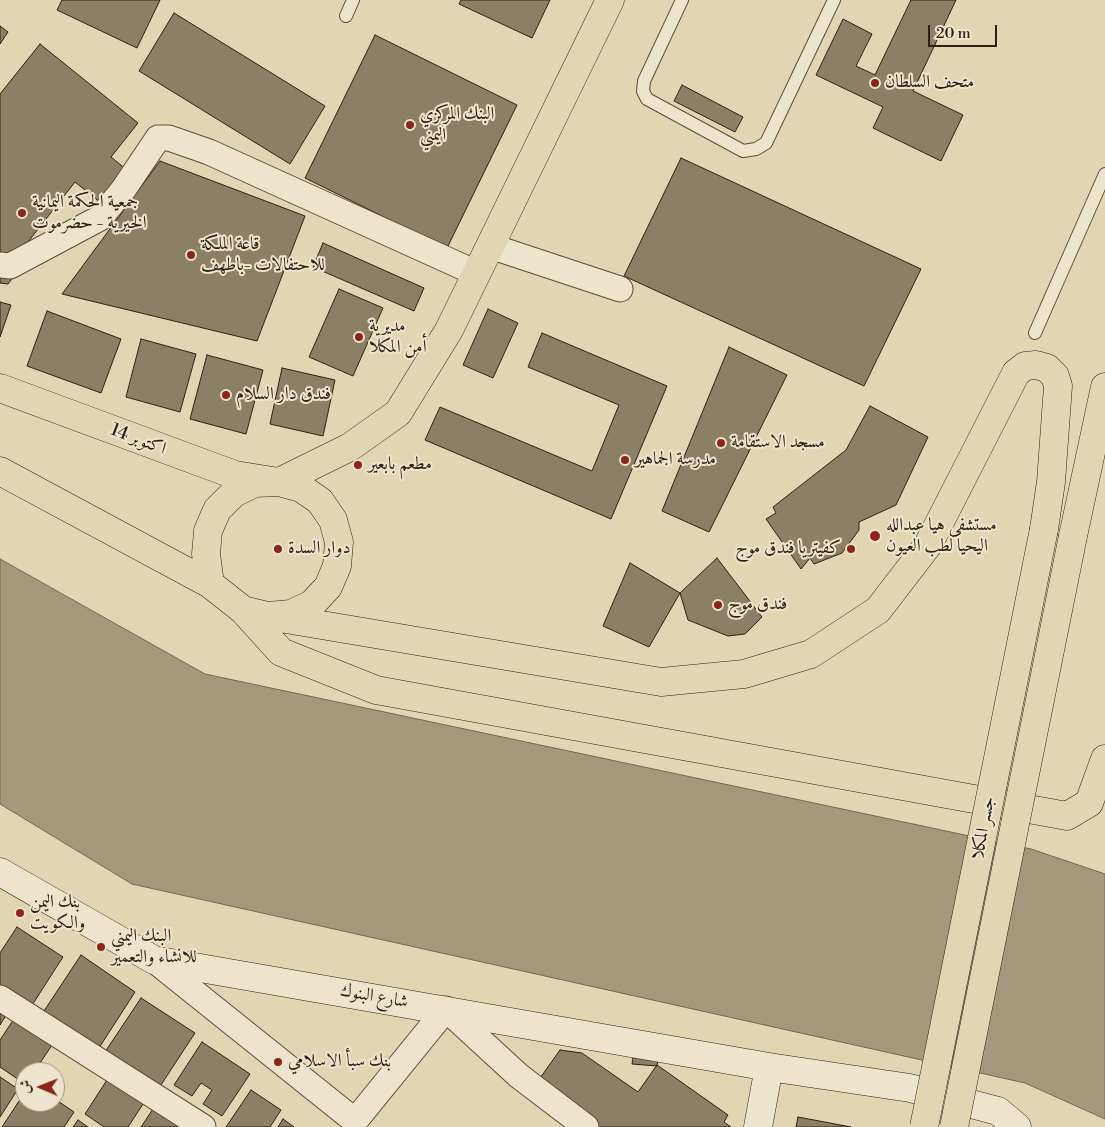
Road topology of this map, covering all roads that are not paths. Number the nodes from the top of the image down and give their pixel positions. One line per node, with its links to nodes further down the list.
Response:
1 (353, 0): 5 (lane)
2 (610, 0): 7 (highway)
3 (682, 0): 4 (lane)
4 (834, 0)
5 (346, 16)
6 (1105, 174): 11 (lane)
7 (490, 246): 9 (highway); 10 (street)
8 (0, 266): 9 (street)
9 (476, 273): 15 (highway)
10 (620, 290)
11 (1035, 333)
12 (1105, 387): 29 (highway, جسر المكلا, bridge)
13 (0, 388): 15 (highway, 14 اكتوبر)
14 (0, 471): 16 (highway)
15 (279, 482): 16 (highway); 17 (highway)
16 (210, 584): 17 (highway)
17 (256, 613): 18 (highway); 28 (highway, جسر المكلا, bridge)
18 (1105, 758)
19 (0, 872): 20 (main road, شارع البنوك)
20 (154, 960): 22 (main road, شارع البنوك); 24 (street)
21 (0, 998): 25 (street)
22 (446, 1009): 23 (main road, شارع البنوك); 24 (street); 26 (street)
23 (769, 1066): 27 (main road); 30 (main road, شارع البنوك)
24 (369, 1116)
25 (202, 1127)
26 (586, 1127)
27 (758, 1127)
28 (924, 1127)
29 (954, 1127)
30 (1017, 1127)

